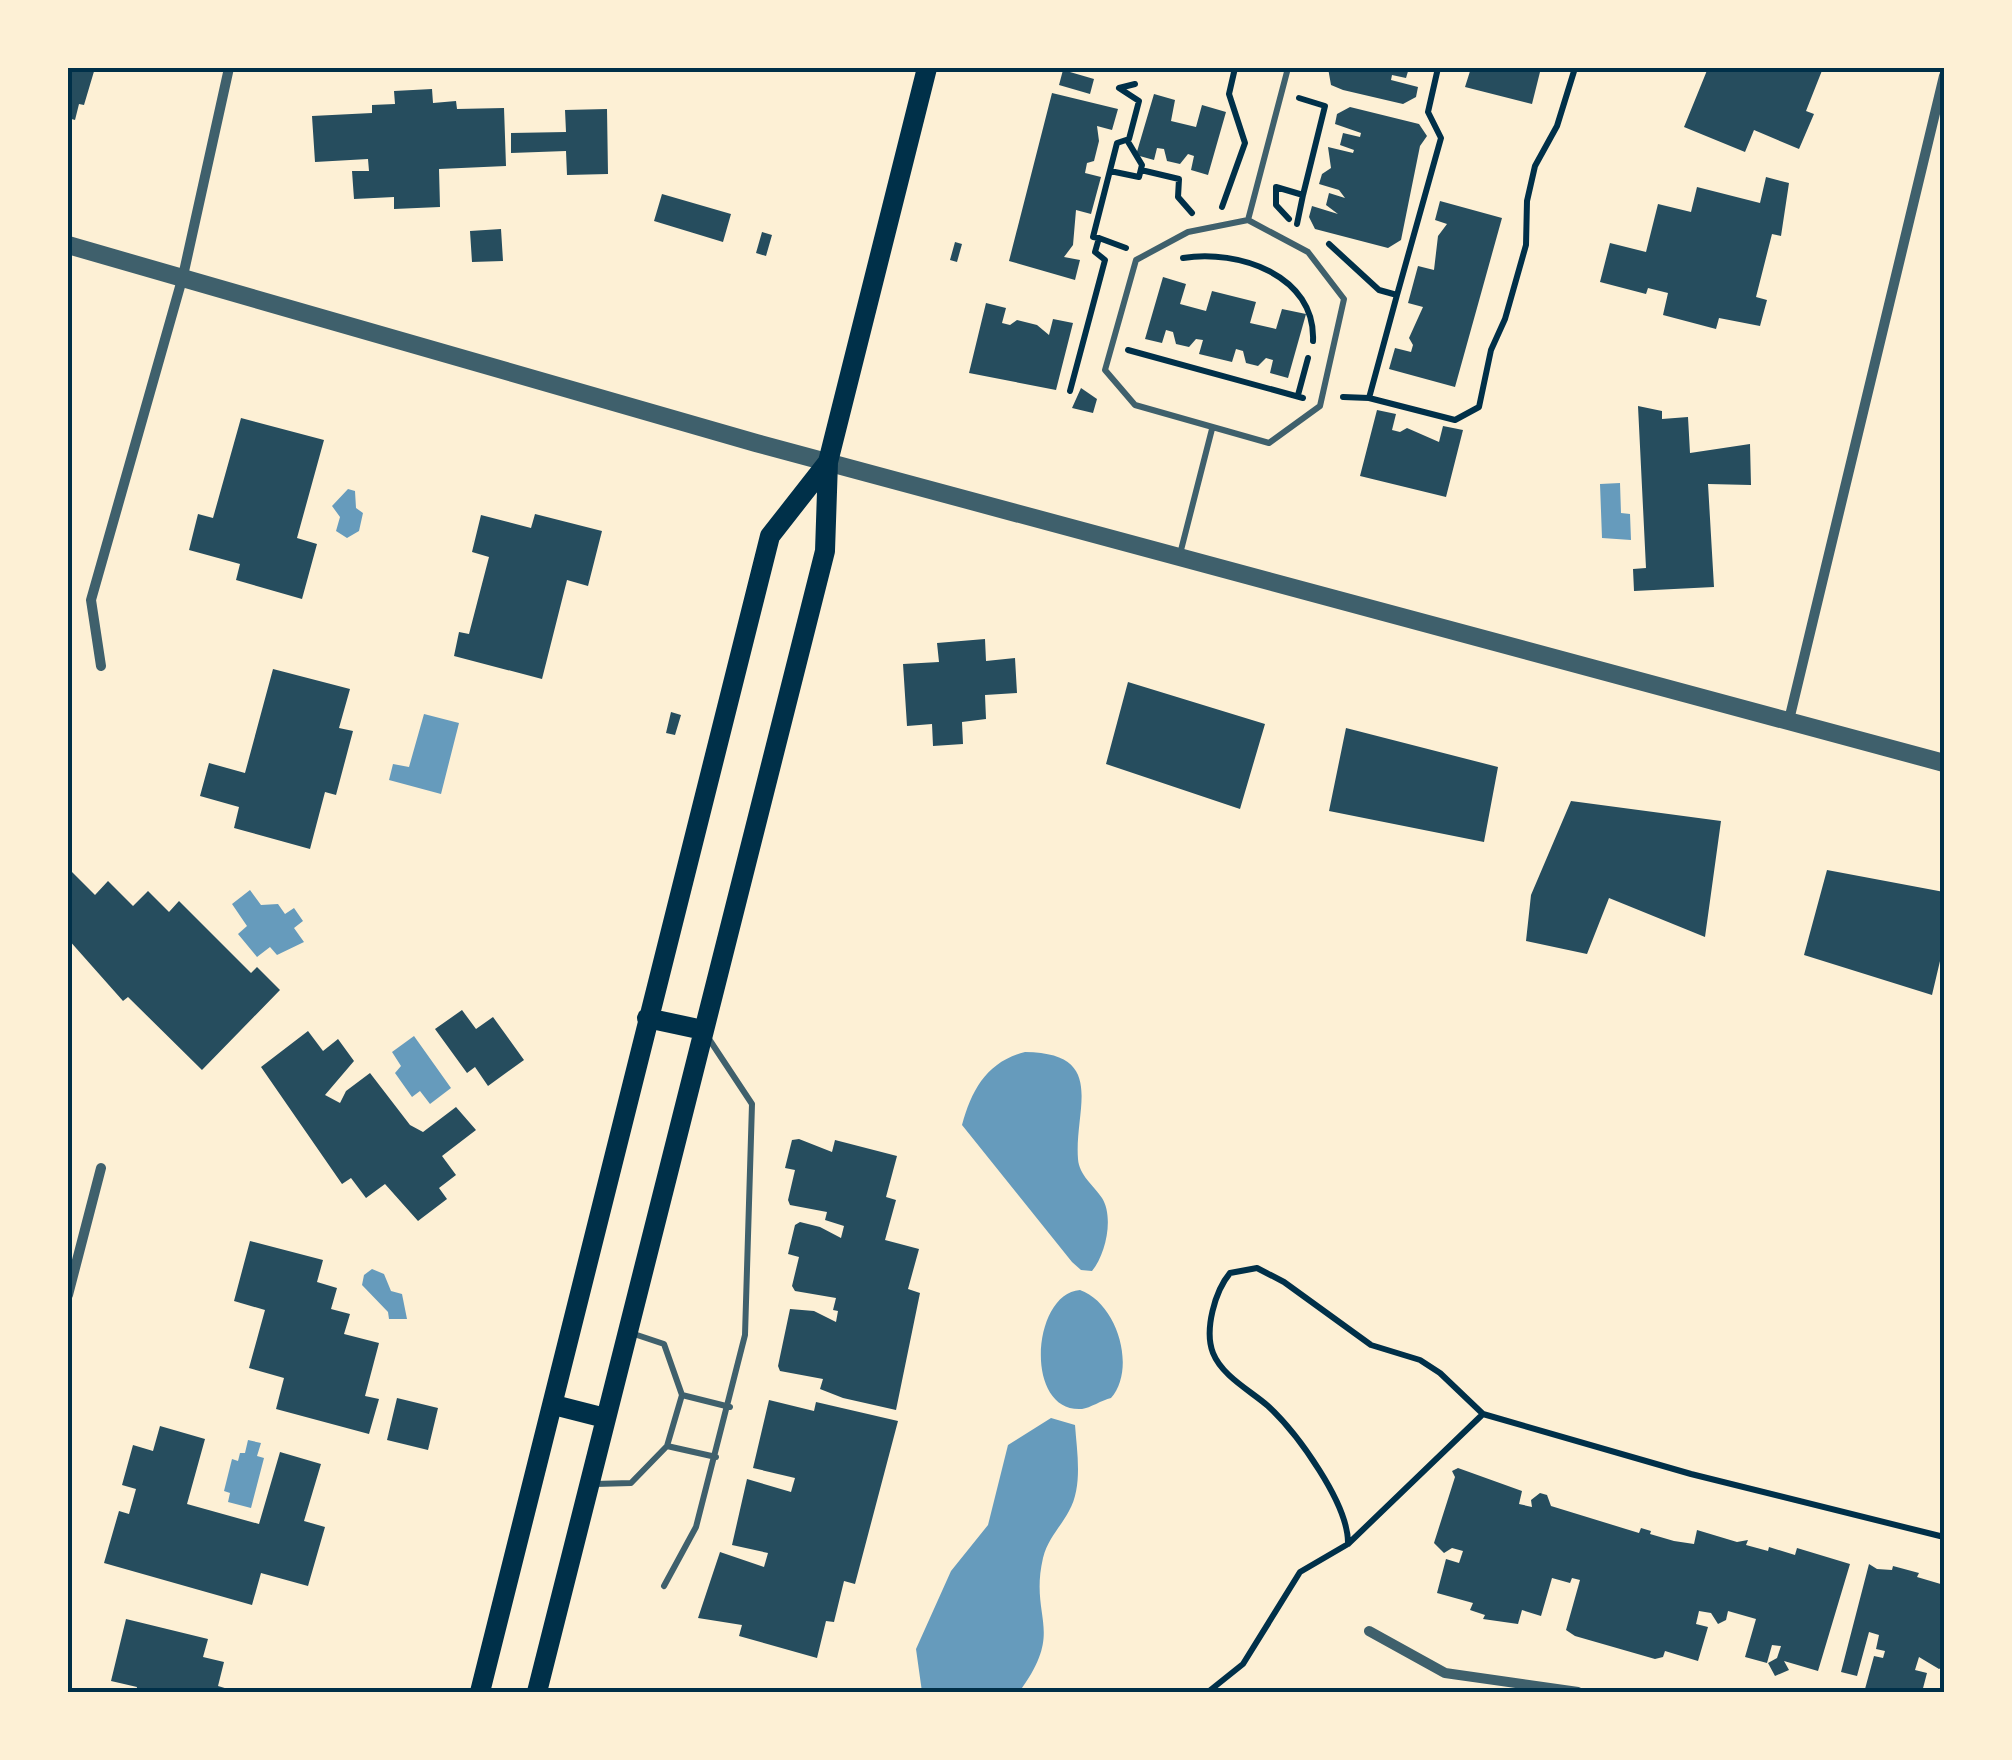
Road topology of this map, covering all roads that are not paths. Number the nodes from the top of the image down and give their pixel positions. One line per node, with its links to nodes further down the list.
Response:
1 (229, 68): 7 (street)
2 (927, 68): 9 (main road)
3 (1288, 68): 5 (lane)
4 (1944, 76): 12 (street)
5 (1248, 220): 8 (lane); 8 (lane)
6 (68, 245): 7 (street)
7 (183, 276): 9 (street); 11 (street)
8 (1212, 429): 10 (lane)
9 (828, 462): 10 (street); 14 (main road); 15 (main road)
10 (1180, 556): 12 (street)
11 (101, 666)
12 (1789, 720): 13 (street)
13 (1944, 763)
14 (647, 1018): 15 (main road); 20 (main road)
15 (703, 1030): 18 (main road); 21 (lane)
16 (100, 1168): 17 (street)
17 (68, 1295)
18 (627, 1332): 19 (lane); 22 (main road)
19 (682, 1394): 21 (lane); 23 (lane)
20 (554, 1405): 22 (main road); 28 (main road)
21 (730, 1408): 24 (lane)
22 (605, 1418): 25 (main road)
23 (668, 1446): 24 (lane); 25 (lane)
24 (716, 1458): 26 (lane)
25 (588, 1484): 29 (main road)
26 (664, 1586)
27 (1369, 1631): 30 (street)
28 (480, 1692)
29 (536, 1692)
30 (1578, 1692)

